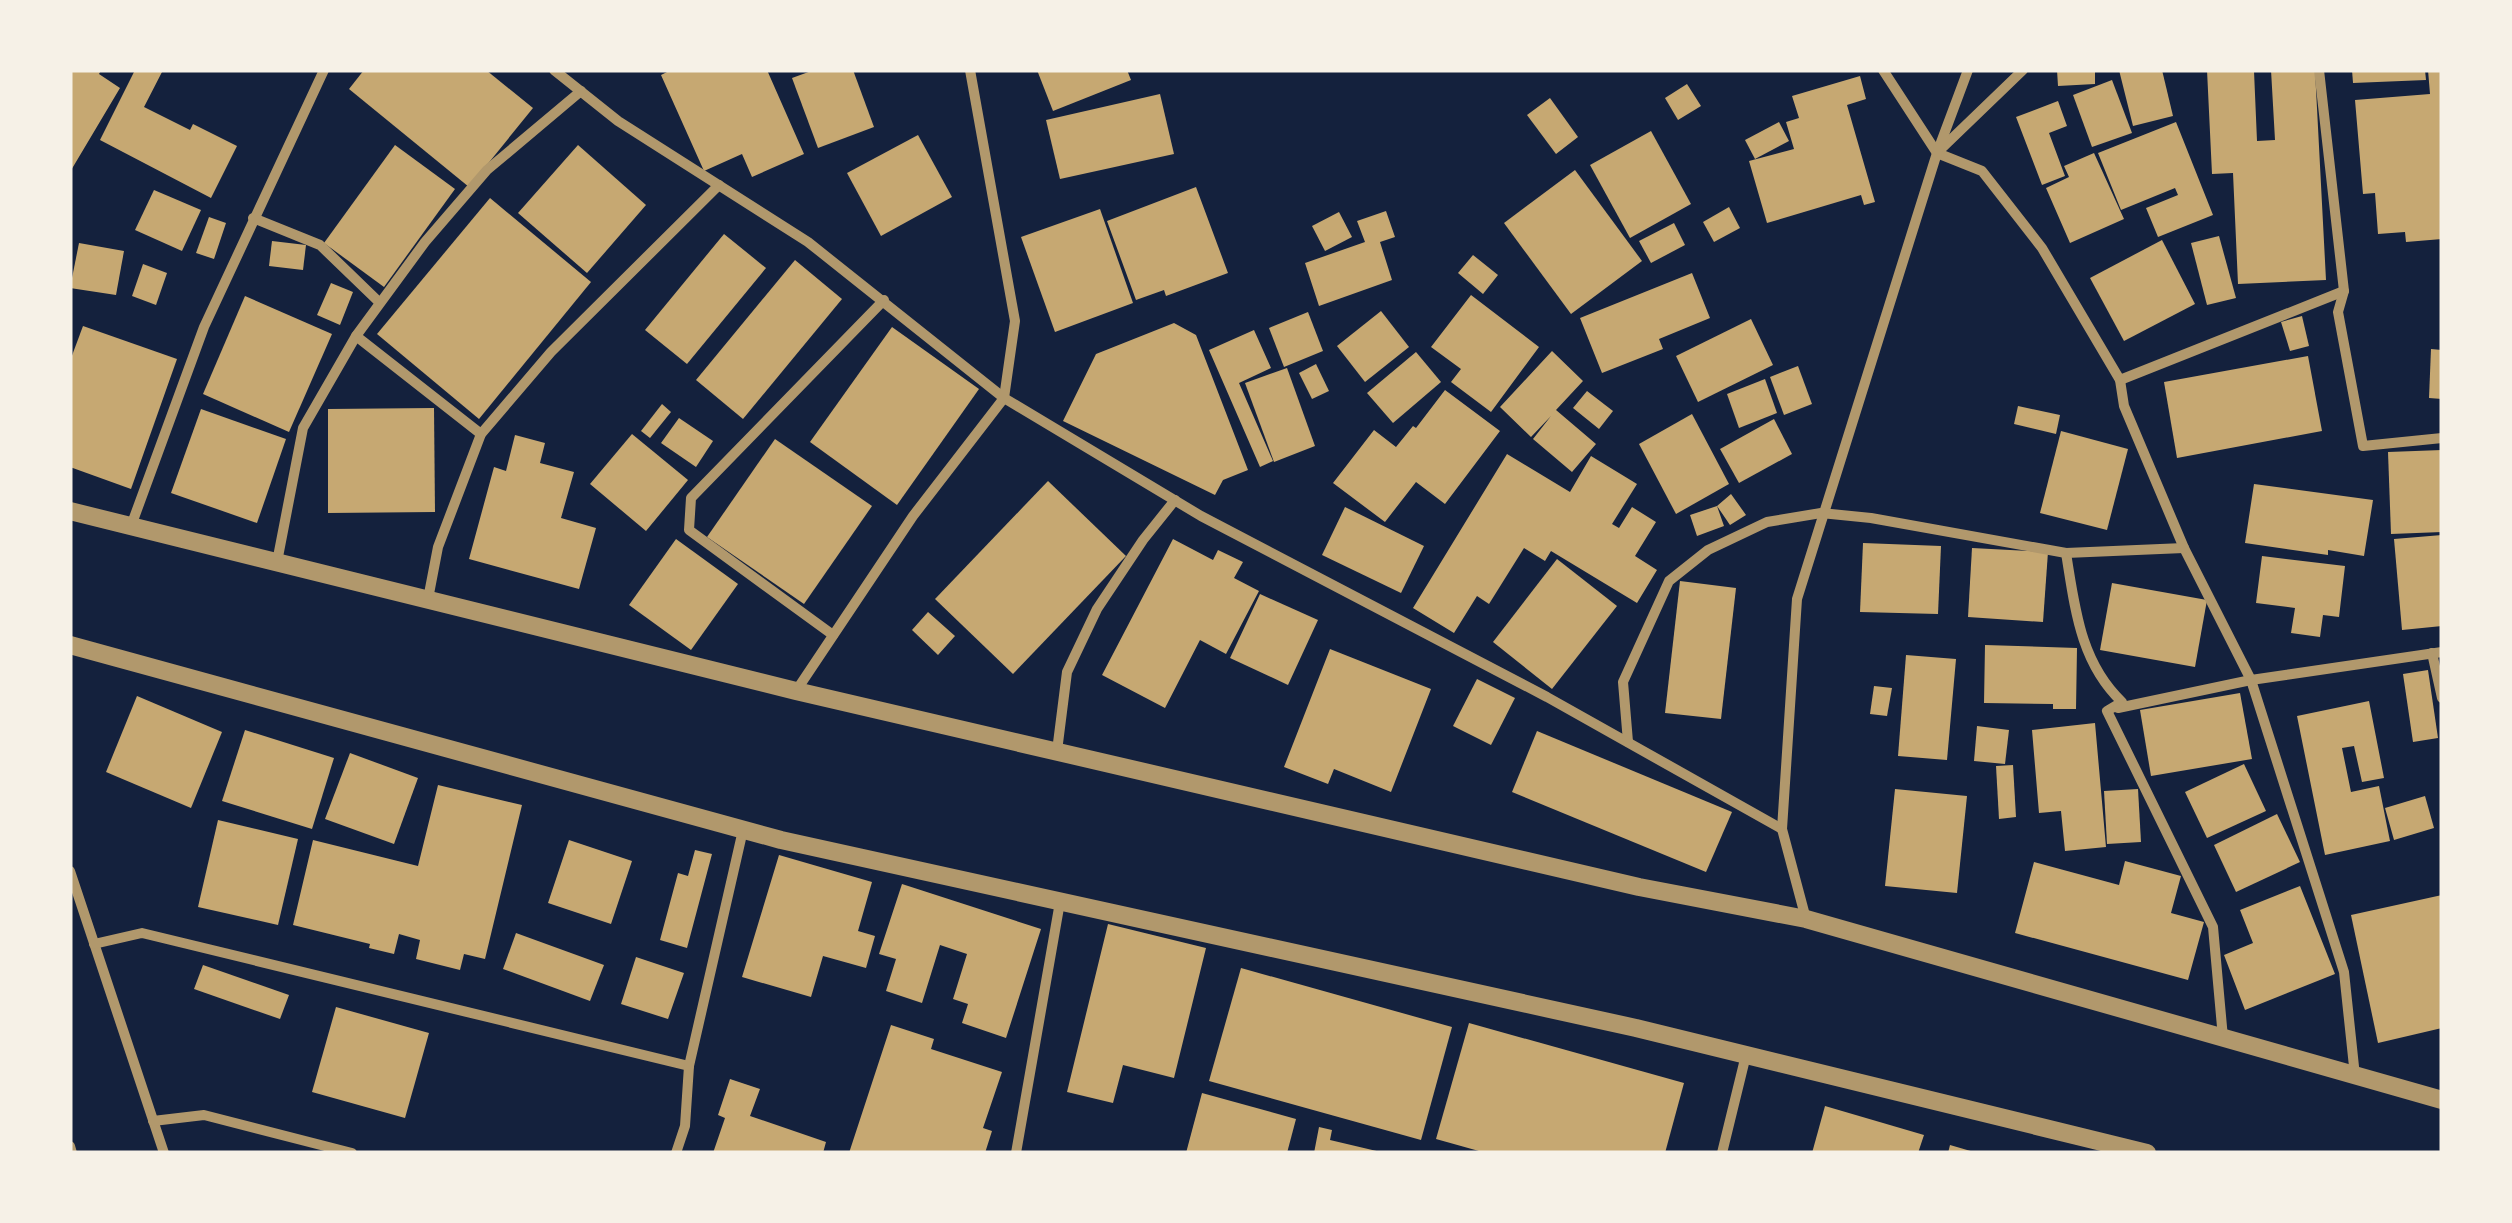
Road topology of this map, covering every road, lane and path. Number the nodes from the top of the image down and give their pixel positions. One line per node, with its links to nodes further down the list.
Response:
1 (324, 70): 11 (street)
2 (554, 70): 8 (street)
3 (970, 70): 17 (street)
4 (1883, 70): 9 (street)
5 (1968, 70): 9 (street)
6 (2023, 70): 9 (street)
7 (2319, 70): 12 (street)
8 (581, 92): 10 (street); 14 (street)
9 (1937, 153): 16 (street); 22 (street)
10 (718, 185): 13 (street); 18 (street)
11 (254, 218): 14 (street); 23 (street)
12 (2344, 291): 16 (street); 19 (street)
13 (884, 300): 17 (street); 28 (street)
14 (378, 302): 15 (street)
15 (356, 336): 18 (street); 26 (street)
16 (2120, 380): 24 (street)
17 (1004, 398): 20 (street); 28 (street)
18 (481, 434): 27 (street)
19 (2442, 438)
20 (1175, 500): 35 (street); 36 (street)
21 (70, 511): 23 (street)
22 (1821, 513): 25 (street); 35 (street); 37 (street)
23 (131, 526): 26 (street)
24 (2184, 548): 25 (street); 31 (street)
25 (2066, 553): 34 (street)
26 (277, 562): 27 (street)
27 (428, 600): 32 (street)
28 (833, 635): 32 (street)
29 (70, 645): 38 (street)
30 (2437, 652): 31 (street); 33 (street)
31 (2251, 680): 34 (street); 46 (street)
32 (796, 690): 36 (street)
33 (2442, 698)
34 (2107, 711): 43 (street)
35 (1628, 742): 37 (street)
36 (1057, 752): 41 (street)
37 (1782, 829): 41 (street)
38 (744, 830): 40 (street); 45 (street)
39 (70, 870): 42 (street)
40 (1060, 902): 44 (street); 52 (street)
41 (1806, 919): 43 (street)
42 (94, 944): 45 (street); 48 (street)
43 (2223, 1038): 46 (street)
44 (1746, 1055): 53 (street); 54 (street)
45 (689, 1066): 51 (street)
46 (2355, 1076): 47 (street)
47 (2442, 1100)
48 (153, 1120): 49 (street); 50 (street)
49 (164, 1153)
50 (352, 1153)
51 (676, 1153)
52 (1016, 1153)
53 (1722, 1153)
54 (2147, 1153)

